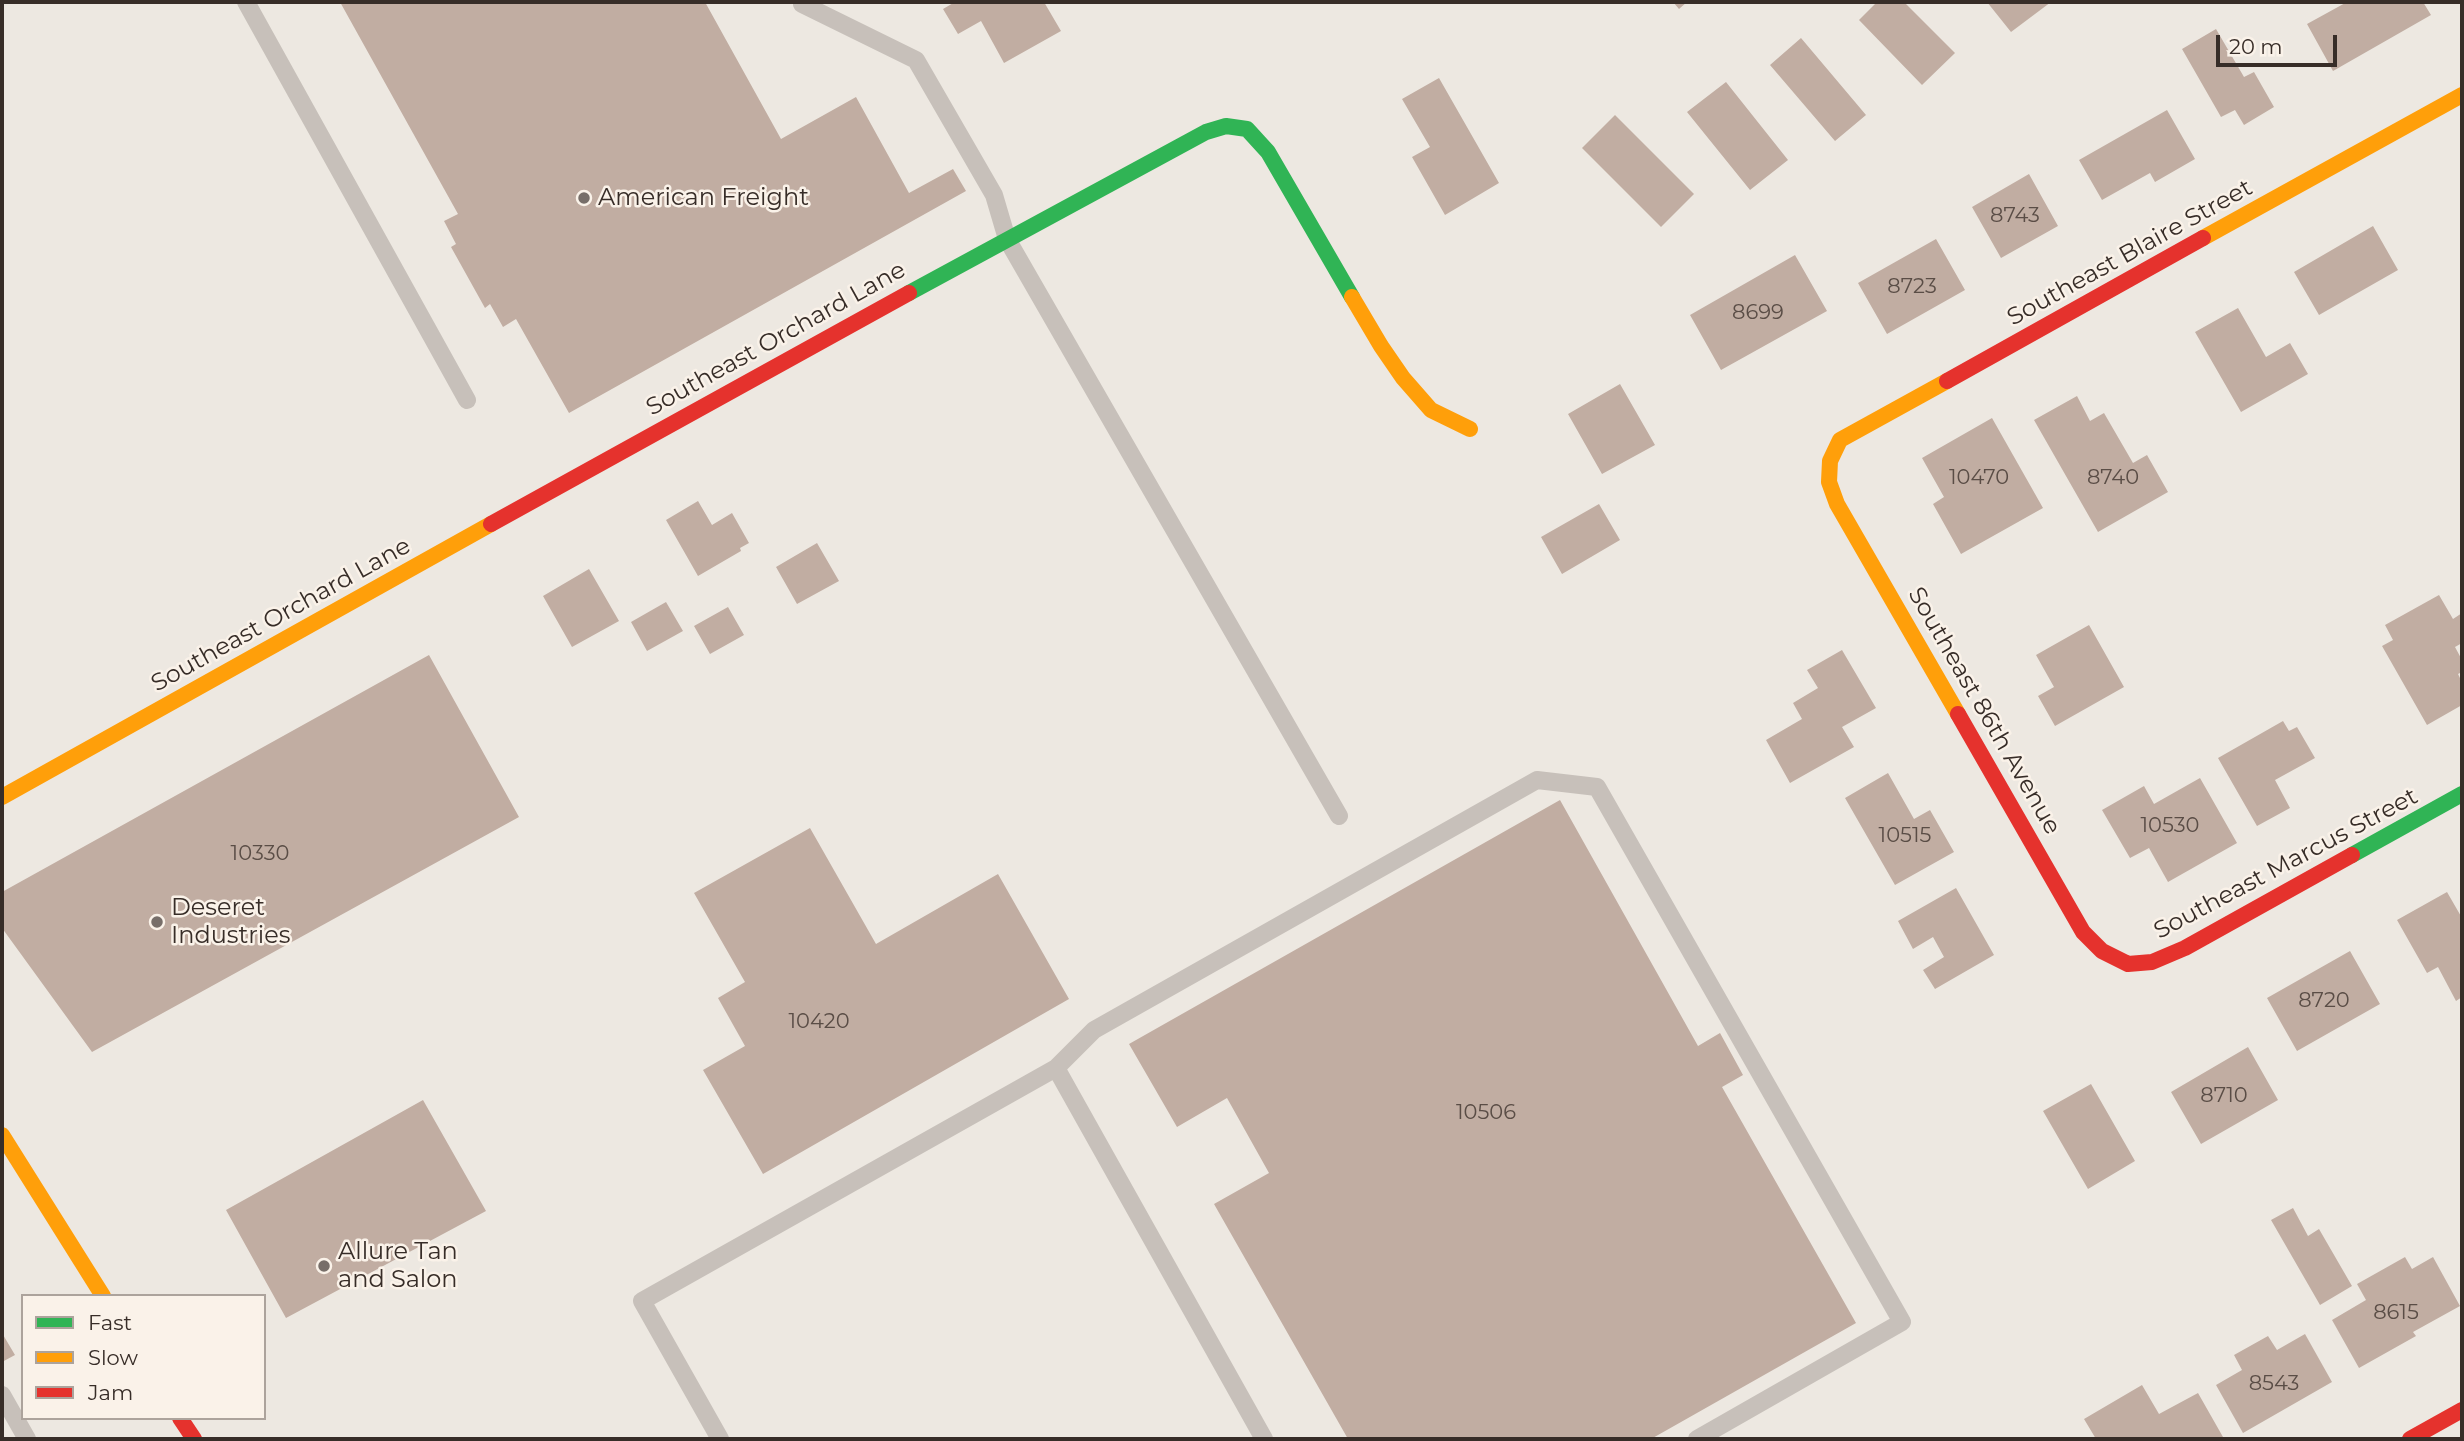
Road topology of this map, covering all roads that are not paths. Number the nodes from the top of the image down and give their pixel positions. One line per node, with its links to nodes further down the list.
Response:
1 (246, 2): 5 (lane)
2 (802, 4): 4 (lane)
3 (2462, 95): 7 (street, Southeast Blaire Street)
4 (1007, 239): 6 (street, Southeast Orchard Lane); 9 (street, Southeast Orchard Lane); 10 (lane)
5 (467, 400)
6 (1471, 429)
7 (1830, 461): 11 (street, Southeast 86th Avenue)
8 (2462, 794): 11 (street, Southeast Marcus Street)
9 (2, 797)
10 (1339, 816)
11 (2128, 964)
12 (1056, 1068): 20 (lane); 21 (lane); 22 (lane)
13 (2, 1135): 14 (street)
14 (102, 1294)
15 (2, 1395): 18 (lane)
16 (2462, 1410): 23 (street)
17 (181, 1420): 19 (street)
18 (27, 1439)
19 (194, 1439)
20 (720, 1439)
21 (1264, 1439)
22 (1697, 1439)
23 (2410, 1439)

